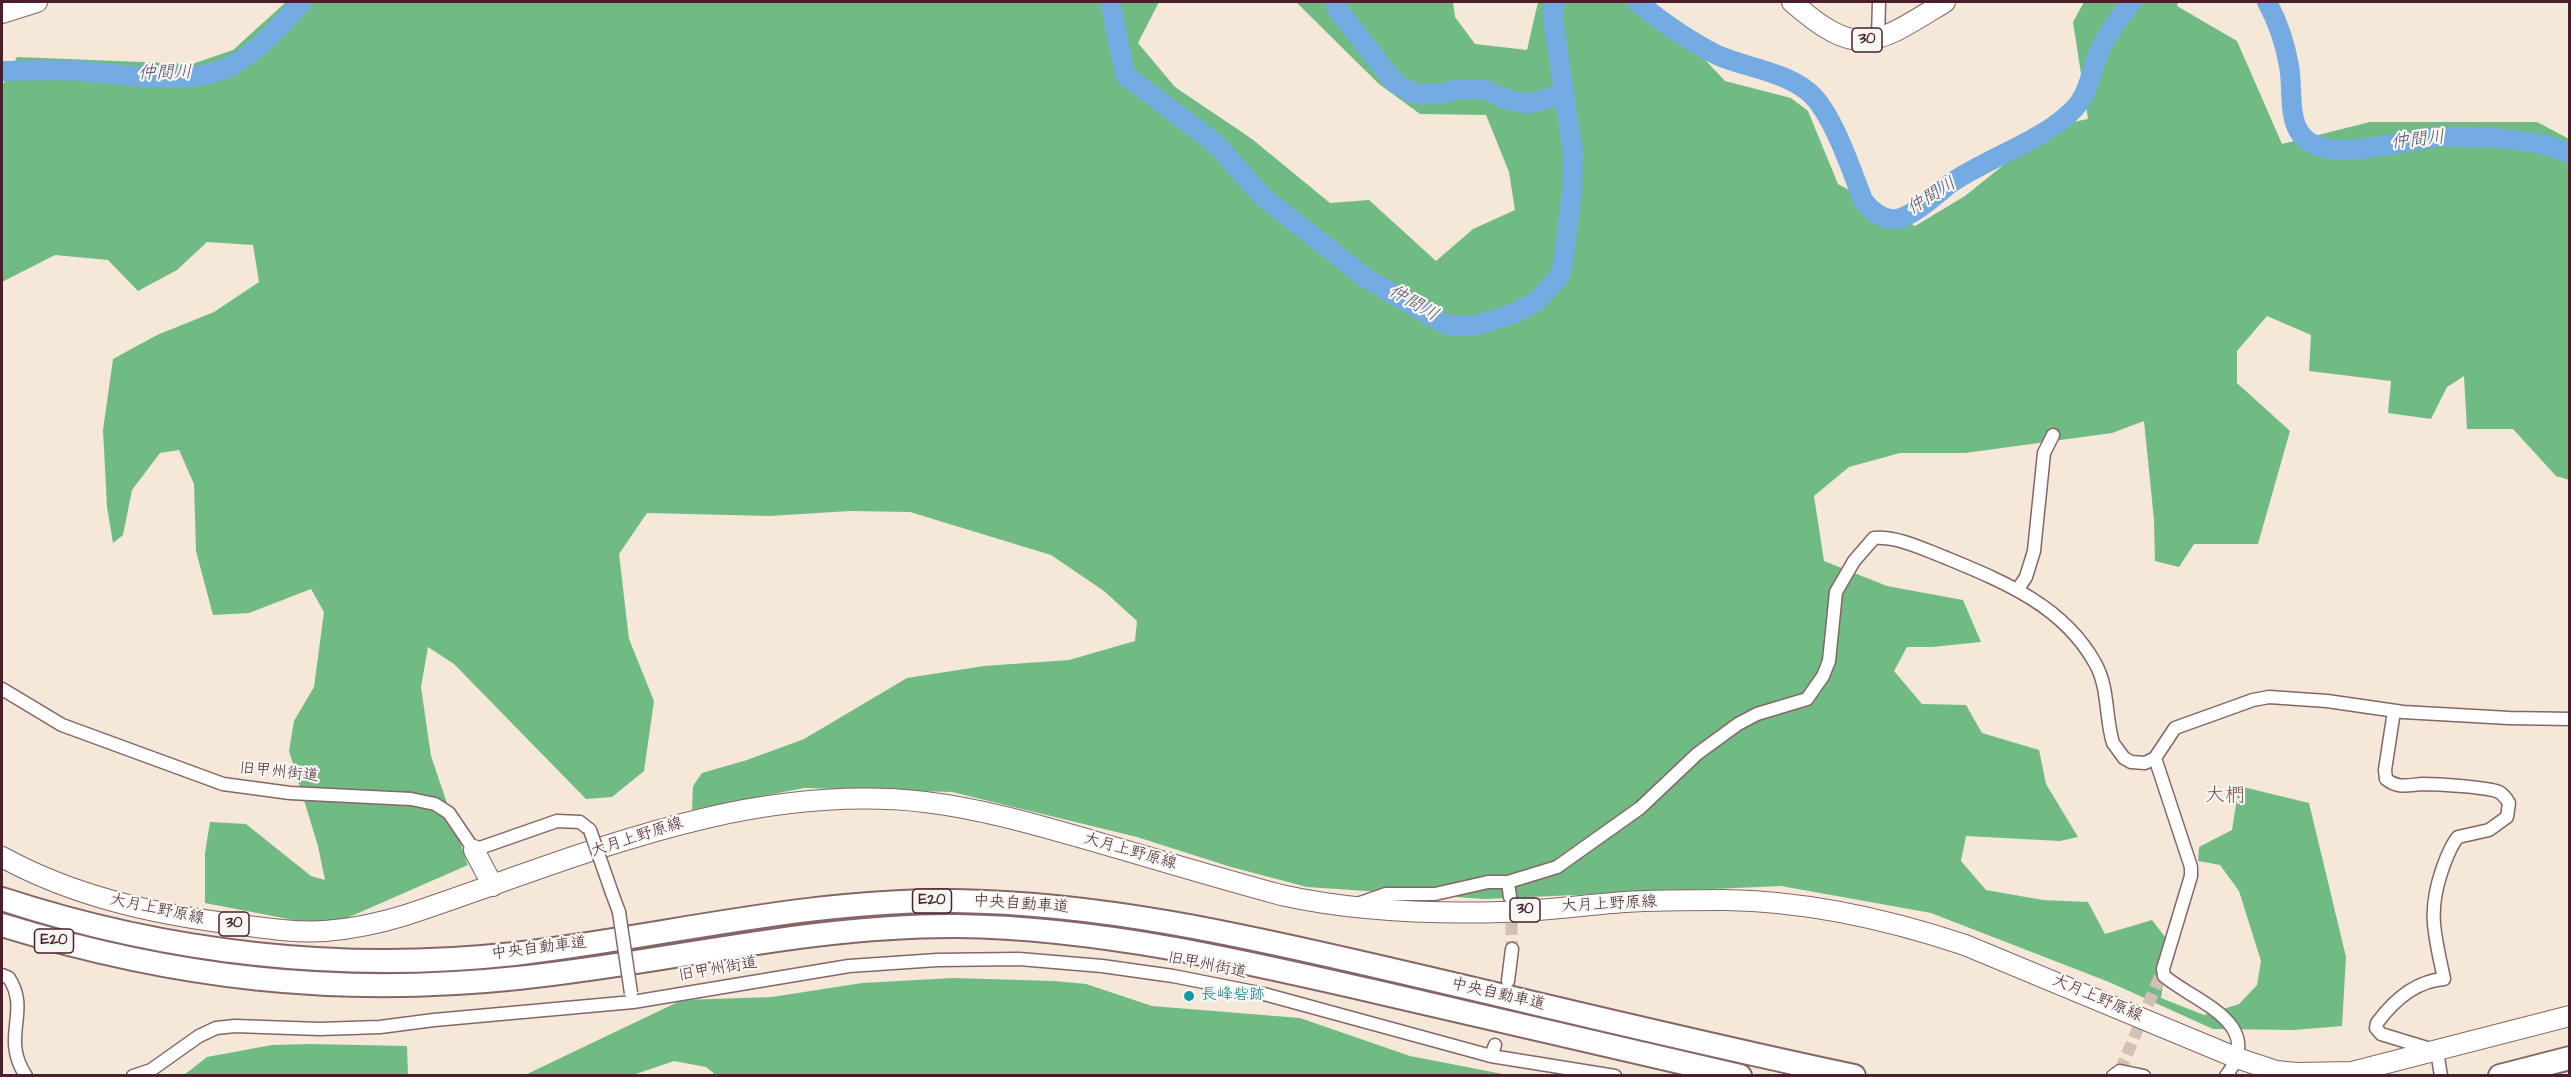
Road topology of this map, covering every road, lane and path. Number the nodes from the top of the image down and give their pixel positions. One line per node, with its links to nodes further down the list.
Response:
1 (37, 2): 5 (main road)
2 (1792, 2): 6 (main road, 30)
3 (1879, 2): 6 (street)
4 (1945, 2): 6 (main road, 30)
5 (2, 13)
6 (1878, 39)
7 (2054, 435): 8 (street)
8 (2018, 589): 12 (street); 15 (street)
9 (2, 689): 13 (street, 旧甲州街道)
10 (2394, 711): 11 (street); 12 (street); 28 (street)
11 (2570, 719)
12 (2155, 758): 29 (street)
13 (474, 850): 16 (main road); 26 (street, bridge)
14 (2, 857): 16 (main road, 大月上野原線 / 30)
15 (1509, 882): 17 (street); 19 (street)
16 (493, 886): 19 (main road, 大月上野原線 / 30)
17 (1510, 897)
18 (2, 899): 35 (highway, 中央自動車道 / E20)
19 (1351, 907): 29 (main road, 大月上野原線 / 30)
20 (2, 925): 23 (highway, 中央自動車道 / E20)
21 (2, 932): 23 (highway)
22 (1512, 949): 25 (street)
23 (107, 955): 34 (highway, 中央自動車道 / E20)
24 (2, 975): 31 (street)
25 (1508, 981)
26 (632, 998): 32 (street, 旧甲州街道); 33 (street, 旧甲州街道)
27 (2570, 1016): 28 (main road, 大月上野原線 / 30)
28 (2437, 1051): 29 (main road, 大月上野原線 / 30); 39 (street)
29 (2237, 1058): 38 (street)
30 (2570, 1058): 40 (highway)
31 (26, 1076)
32 (133, 1076)
33 (1615, 1076)
34 (1740, 1076)
35 (1854, 1076)
36 (2113, 1076): 37 (street)
37 (2144, 1076)
38 (2226, 1076)
39 (2441, 1076)
40 (2500, 1076)

